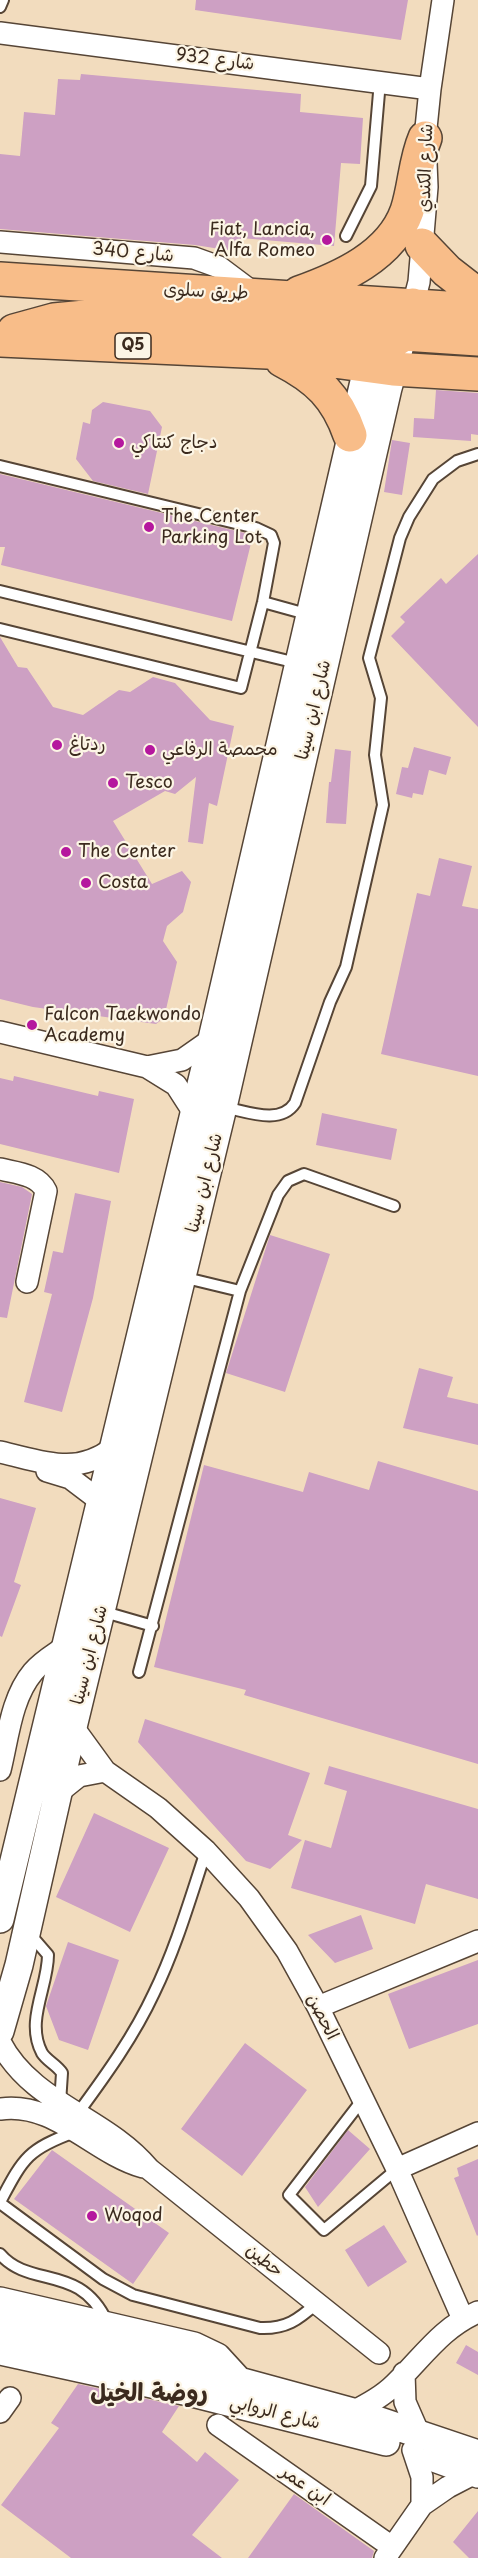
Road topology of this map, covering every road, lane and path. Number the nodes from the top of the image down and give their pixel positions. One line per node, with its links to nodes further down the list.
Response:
1 (3, 0): 3 (lane)
2 (444, 0): 6 (street, شارع الكندي)
3 (0, 7)
4 (0, 33): 5 (street, شارع 932)
5 (380, 80): 6 (street, شارع 932); 8 (lane)
6 (430, 89): 7 (street, شارع الكندي)
7 (425, 138): 10 (street, شارع الكندي); 14 (main road)
8 (346, 236)
9 (0, 242): 12 (street, شارع 340)
10 (422, 245): 13 (main road); 16 (street, شارع الكندي)
11 (0, 279): 12 (main road, طريق سلوى)
12 (256, 295): 14 (main road, طريق سلوى)
13 (478, 295)
14 (292, 296): 16 (main road, طريق سلوى)
15 (478, 310): 16 (main road)
16 (394, 319): 17 (main road); 18 (main road); 20 (main road)
17 (0, 338): 19 (main road, Q5)
18 (478, 339)
19 (267, 352): 20 (main road, Q5); 22 (main road)
20 (380, 367): 21 (main road, Q5); 22 (street, شارع ابن سينا); 34 (street, شارع ابن سينا)
21 (478, 374)
22 (350, 435): 27 (street, شارع ابن سينا)
23 (478, 454): 34 (lane)
24 (0, 466): 26 (lane)
25 (0, 591): 29 (lane)
26 (263, 602): 27 (lane); 29 (lane)
27 (310, 615): 30 (street, شارع ابن سينا)
28 (0, 629): 29 (lane)
29 (252, 651): 30 (lane)
30 (300, 664): 32 (street, شارع ابن سينا)
31 (0, 1032): 33 (street)
32 (212, 1039): 33 (street); 35 (street, شارع ابن سينا)
33 (147, 1067): 35 (street)
34 (223, 1107): 38 (street, شارع ابن سينا)
35 (194, 1113): 41 (street, شارع ابن سينا)
36 (0, 1169): 39 (street)
37 (394, 1206): 40 (lane)
38 (182, 1277): 40 (lane); 45 (street, شارع ابن سينا)
39 (27, 1282)
40 (240, 1291): 46 (lane)
41 (112, 1448): 42 (street); 44 (street, شارع ابن سينا)
42 (0, 1452)
43 (0, 1460): 44 (street)
44 (99, 1500): 47 (street, شارع ابن سينا)
45 (101, 1611): 46 (lane); 49 (street, شارع ابن سينا)
46 (153, 1626): 48 (lane)
47 (66, 1646): 50 (street, شارع ابن سينا); 54 (street, شارع ابن سينا)
48 (139, 1672)
49 (73, 1727): 51 (street, الحصن); 52 (street, شارع ابن سينا)
50 (0, 1770)
51 (105, 1771): 52 (street); 53 (street, الحصن)
52 (59, 1791): 55 (street, شارع ابن سينا)
53 (206, 1851): 57 (street, الحصن); 62 (lane)
54 (0, 1919)
55 (27, 1929): 58 (street, شارع ابن سينا); 62 (lane)
56 (478, 1941): 57 (street)
57 (318, 2007): 60 (street, الحصن)
58 (0, 2031)
59 (0, 2042): 62 (street, حطين)
60 (363, 2099): 64 (street, الحصن); 64 (lane)
61 (0, 2109): 62 (street, حطين)
62 (71, 2116): 65 (lane); 68 (street, حطين)
63 (478, 2133): 64 (street)
64 (397, 2169): 69 (street, الحصن)
65 (0, 2202): 68 (lane)
66 (0, 2254): 71 (lane)
67 (0, 2301): 71 (street, شارع الروابي)
68 (317, 2303): 73 (street, حطين)
69 (471, 2315): 74 (street)
70 (0, 2326): 75 (street)
71 (110, 2327): 75 (street, شارع الروابي)
72 (0, 2351): 78 (street, شارع الروابي)
73 (379, 2353)
74 (404, 2373): 76 (street); 78 (street)
75 (239, 2381): 76 (street, شارع الروابي)
76 (353, 2412): 78 (street, شارع الروابي)
77 (219, 2425): 81 (street, ابن عمر)
78 (416, 2442): 79 (street); 80 (street)
79 (477, 2467): 80 (street)
80 (422, 2505): 81 (street)
81 (388, 2553)

